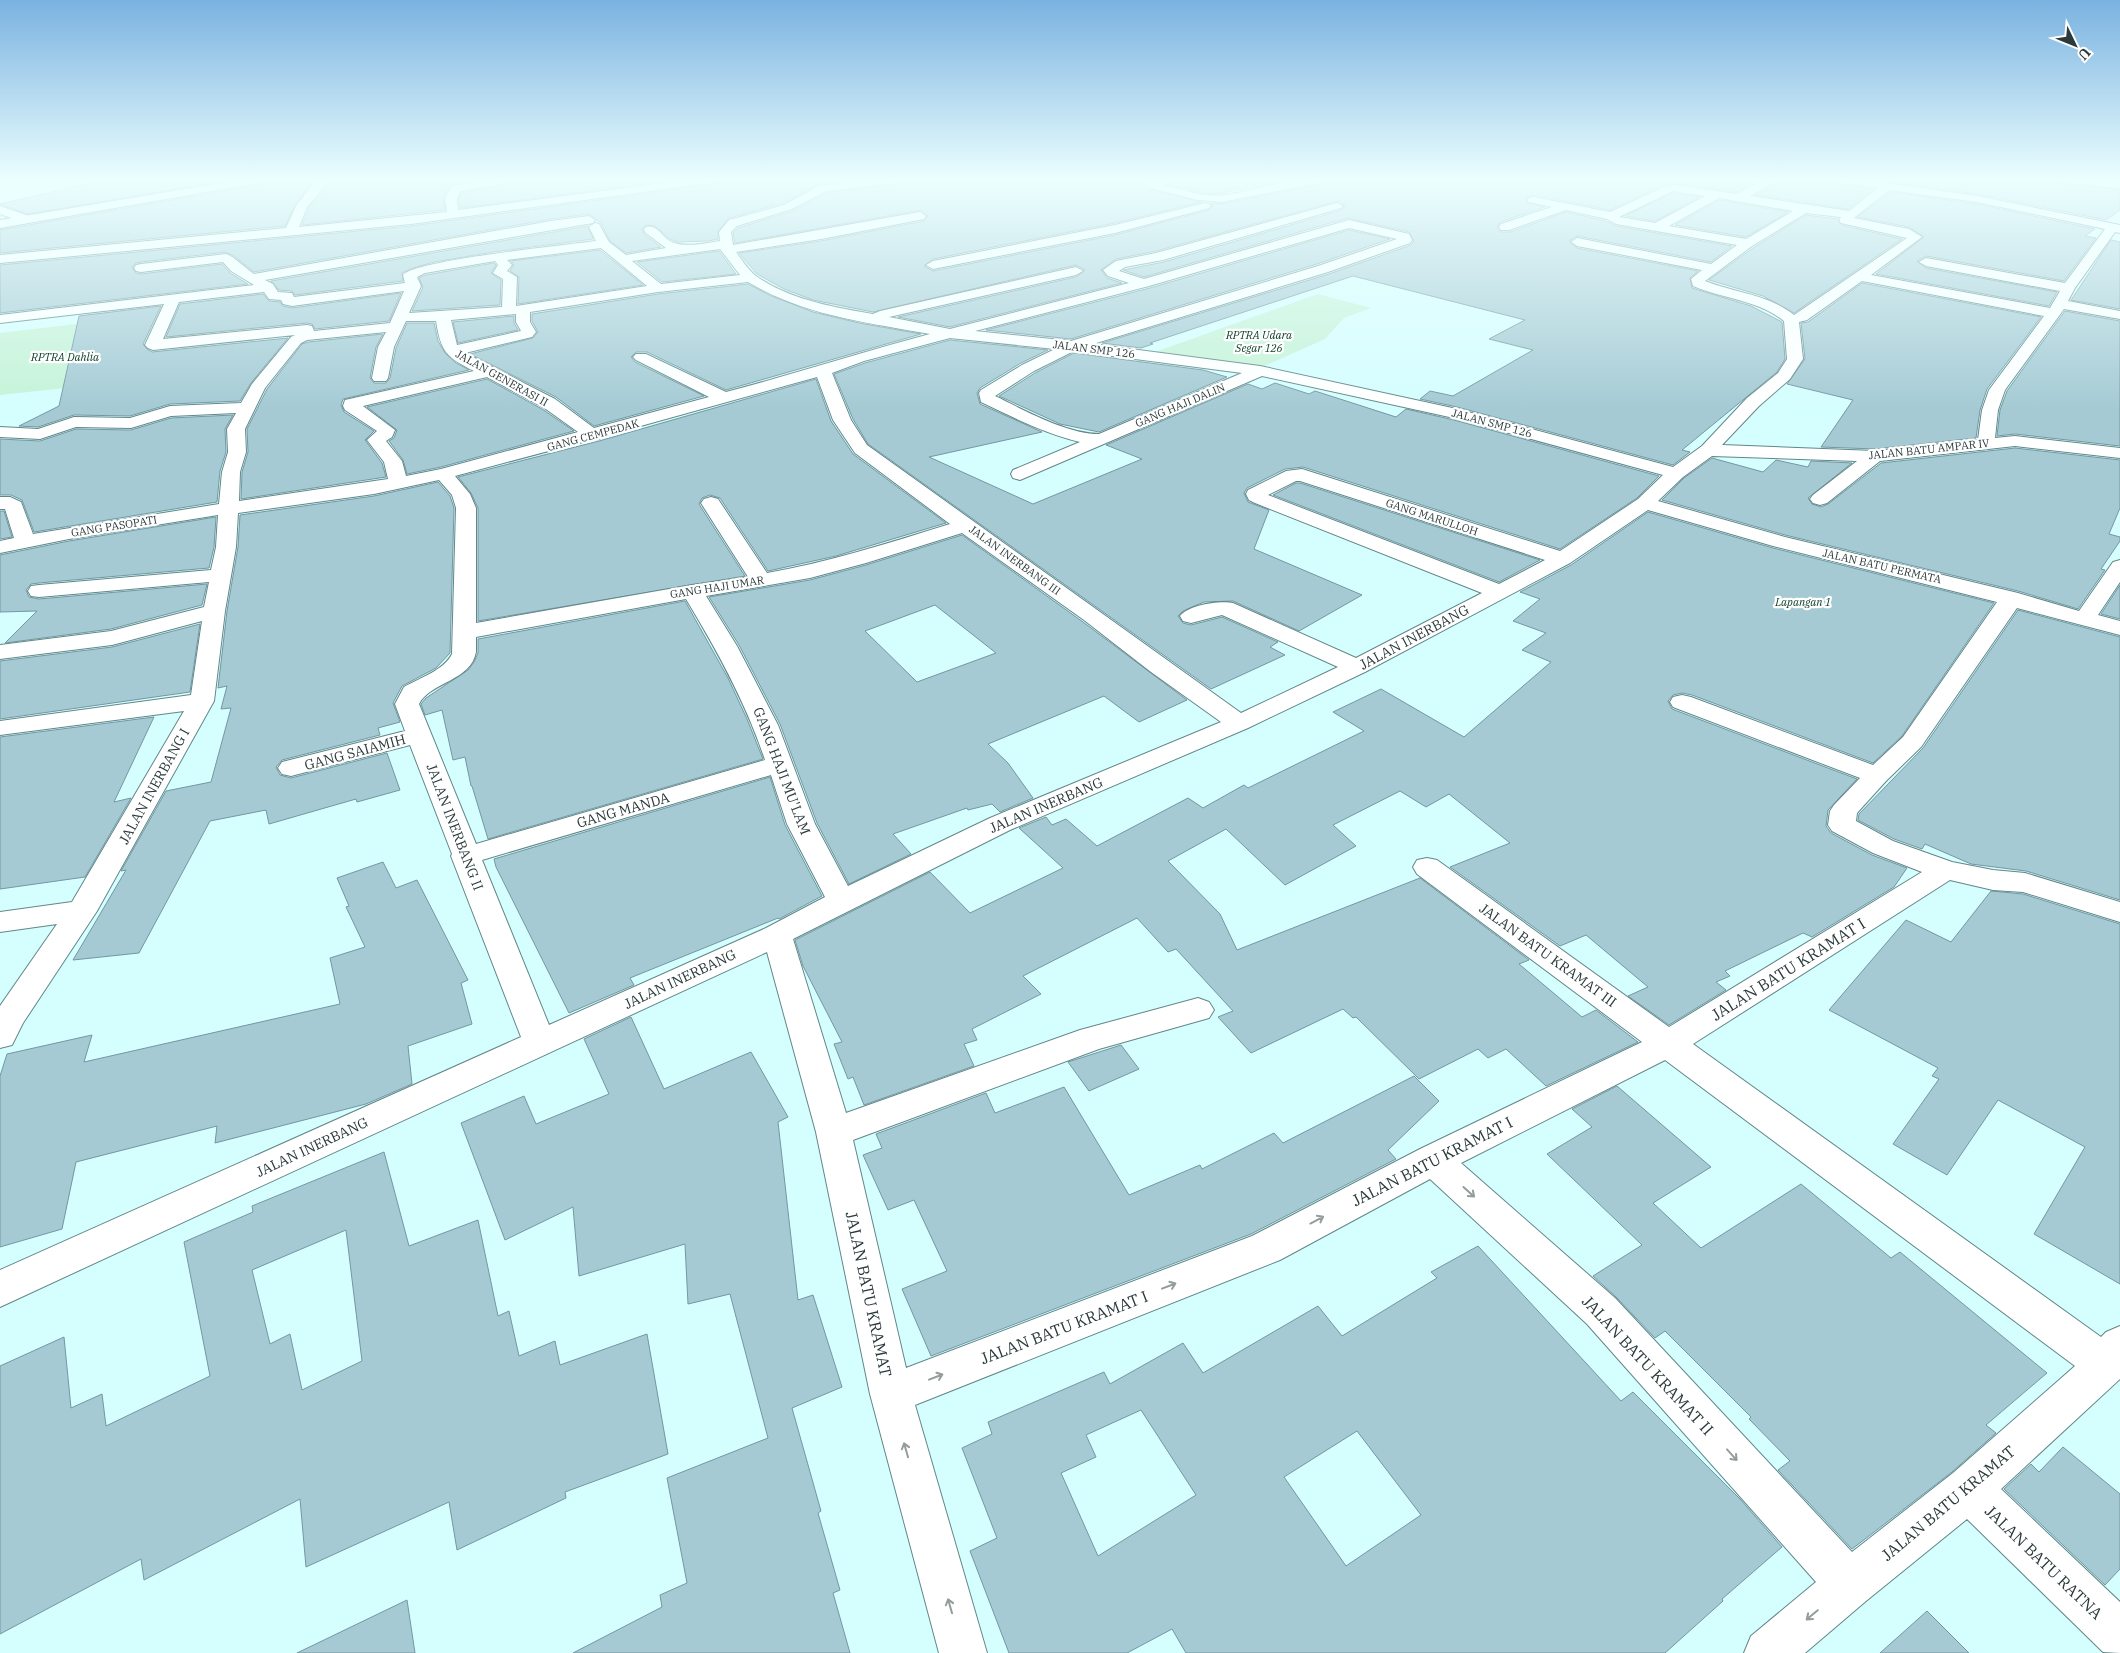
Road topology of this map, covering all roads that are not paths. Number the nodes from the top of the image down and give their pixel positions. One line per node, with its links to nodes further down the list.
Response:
1 (27, 256): 18 (street)
2 (147, 256): 27 (street)
3 (379, 256): 24 (street)
4 (505, 256): 16 (street)
5 (619, 256): 30 (street)
6 (645, 256): 17 (street)
7 (734, 256): 25 (street, JALAN SMP 126)
8 (979, 256): 20 (street)
9 (1160, 256): 26 (street)
10 (1235, 256): 26 (street, GANG CEMPEDAK)
11 (1360, 256): 43 (street, GANG CEMPEDAK)
12 (1650, 256): 21 (street)
13 (1729, 256): 21 (street)
14 (1889, 256): 23 (street)
15 (2094, 256): 31 (street)
16 (498, 257): 28 (street); 34 (street)
17 (631, 258)
18 (0, 259)
19 (1926, 262): 31 (street)
20 (932, 266)
21 (1712, 268): 39 (street)
22 (1076, 271): 37 (street)
23 (1860, 277): 33 (street); 39 (street)
24 (252, 278): 27 (street); 29 (street)
25 (750, 278): 30 (street); 37 (street, JALAN SMP 126)
26 (1144, 283): 41 (street, GANG CEMPEDAK)
27 (139, 285): 32 (street); 38 (street)
28 (414, 286): 29 (street); 40 (street)
29 (268, 287): 32 (street)
30 (658, 288): 34 (street)
31 (2068, 288): 33 (street)
32 (174, 298): 42 (street)
33 (2056, 309): 35 (street); 57 (street)
34 (516, 310): 36 (street); 46 (street)
35 (2120, 315)
36 (443, 316): 40 (street); 46 (street, JALAN GENERASI II)
37 (869, 318): 41 (street, JALAN SMP 126)
38 (0, 319)
39 (1791, 320): 58 (street, JALAN INERBANG)
40 (398, 322): 42 (street); 44 (street)
41 (950, 333): 43 (street, JALAN SMP 126); 48 (street, GANG CEMPEDAK)
42 (304, 336): 53 (street, JALAN INERBANG I)
43 (1072, 346): 49 (street, JALAN SMP 126); 56 (street)
44 (386, 347): 45 (street); 51 (street)
45 (369, 349)
46 (452, 351): 50 (street, JALAN GENERASI II)
47 (641, 357): 52 (street)
48 (823, 371): 52 (street, GANG CEMPEDAK); 70 (street, JALAN INERBANG III)
49 (1260, 371): 56 (street, GANG HAJI DALIN); 61 (street, JALAN SMP 126)
50 (489, 372): 55 (street, JALAN GENERASI II); 64 (street)
51 (380, 378)
52 (725, 398): 55 (street, GANG CEMPEDAK)
53 (246, 408): 54 (street); 69 (street, JALAN INERBANG I)
54 (0, 432)
55 (593, 435): 62 (street, GANG CEMPEDAK)
56 (1100, 439): 63 (street, GANG HAJI DALIN)
57 (1986, 443): 59 (street, JALAN BATU AMPAR IV); 60 (street, JALAN BATU AMPAR IV)
58 (1708, 450): 60 (street, JALAN BATU AMPAR IV); 61 (street, JALAN INERBANG)
59 (2120, 453)
60 (1875, 456): 65 (street)
61 (1676, 473): 68 (street, JALAN INERBANG)
62 (443, 474): 64 (street, GANG CEMPEDAK); 85 (street, JALAN INERBANG II)
63 (1020, 474)
64 (399, 484): 69 (street, GANG CEMPEDAK)
65 (1820, 499)
66 (0, 503): 71 (street)
67 (711, 503): 76 (street)
68 (1644, 503): 73 (street, JALAN INERBANG); 80 (street, JALAN BATU PERMATA)
69 (229, 508): 71 (street, GANG PASOPATI); 75 (street, JALAN INERBANG I)
70 (966, 525): 76 (street, GANG HAJI UMAR); 90 (street, JALAN INERBANG III)
71 (25, 542): 72 (street, GANG PASOPATI)
72 (0, 547)
73 (1563, 558): 79 (street, JALAN INERBANG); 79 (street, GANG MARULLOH)
74 (2120, 566): 83 (street)
75 (221, 575): 78 (street); 81 (street, JALAN INERBANG I)
76 (761, 581): 77 (street, GANG HAJI UMAR)
77 (692, 590): 85 (street, GANG HAJI UMAR); 93 (street, GANG HAJI MU'LAM)
78 (39, 591)
79 (1499, 592): 87 (street, JALAN INERBANG)
80 (2010, 598): 83 (street, JALAN BATU PERMATA); 95 (street)
81 (214, 611): 86 (street); 88 (street, JALAN INERBANG I)
82 (1192, 616): 87 (street)
83 (2085, 618): 84 (street, JALAN BATU PERMATA)
84 (2120, 628)
85 (464, 632): 92 (street, JALAN INERBANG II)
86 (0, 652)
87 (1357, 667): 90 (street, JALAN INERBANG)
88 (202, 701): 91 (street); 100 (street, JALAN INERBANG I)
89 (1682, 702): 95 (street)
90 (1239, 723): 99 (street, JALAN INERBANG)
91 (0, 728)
92 (419, 735): 94 (street, GANG SAIAMIH); 96 (street, JALAN INERBANG II)
93 (780, 764): 96 (street, GANG MANDA); 99 (street, GANG HAJI MU'LAM)
94 (291, 768)
95 (1877, 775): 98 (street)
96 (465, 856): 106 (street, JALAN INERBANG II)
97 (1427, 867): 107 (street, JALAN BATU KRAMAT III)
98 (1946, 870): 101 (street); 107 (street, JALAN BATU KRAMAT I)
99 (842, 901): 103 (street, JALAN INERBANG)
100 (82, 911): 102 (street); 105 (street, JALAN INERBANG I)
101 (2120, 912)
102 (0, 922)
103 (777, 935): 106 (street, JALAN INERBANG); 108 (street, JALAN BATU KRAMAT)
104 (1198, 1010): 108 (street)
105 (3, 1024)
106 (540, 1043): 110 (street, JALAN INERBANG)
107 (1669, 1043): 109 (street, JALAN BATU KRAMAT I); 111 (street, JALAN BATU KRAMAT III)
108 (834, 1132): 112 (street, JALAN BATU KRAMAT)
109 (1433, 1160): 112 (street, JALAN BATU KRAMAT I, one-way to 109); 114 (street, JALAN BATU KRAMAT II, one-way to 114)
110 (0, 1289)
111 (2113, 1355): 113 (street, JALAN BATU KRAMAT)
112 (891, 1394): 116 (street, JALAN BATU KRAMAT, one-way to 112)
113 (1969, 1489): 114 (street, JALAN BATU KRAMAT); 115 (street, JALAN BATU RATNA)
114 (1850, 1584): 117 (street, JALAN BATU KRAMAT, one-way to 117)
115 (2120, 1635)
116 (963, 1653)
117 (1768, 1653)

